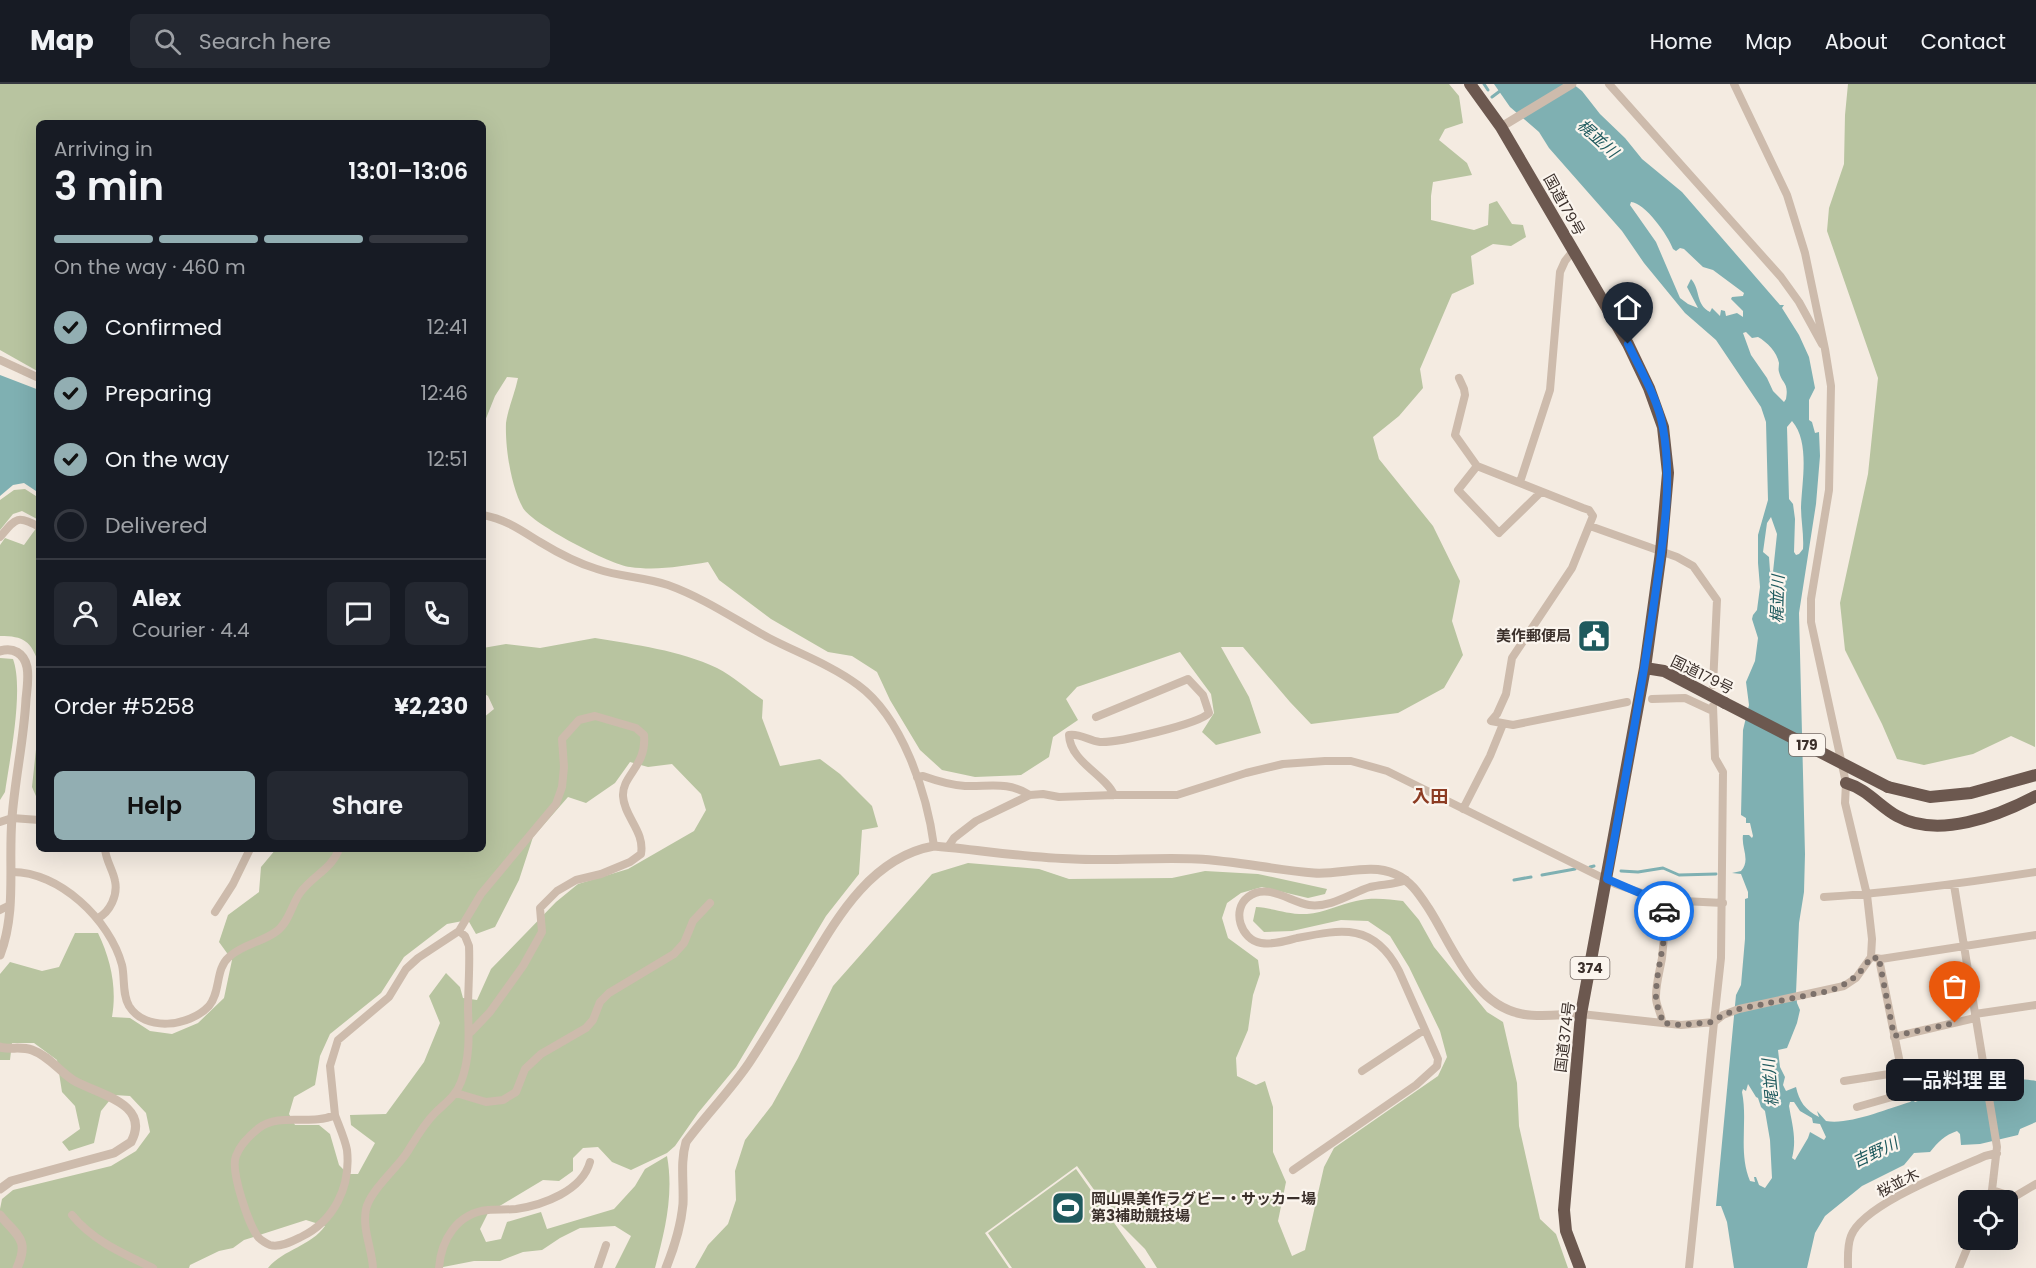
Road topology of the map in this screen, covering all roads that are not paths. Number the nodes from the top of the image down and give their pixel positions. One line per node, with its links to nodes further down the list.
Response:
1 (1470, 84): 5 (highway, 国道179号)
2 (1572, 84): 5 (street)
3 (1609, 84): 7 (street)
4 (1734, 84): 7 (street)
5 (1501, 127): 6 (highway, 国道179号)
6 (1573, 251): 12 (street); 18 (highway, 国道179号)
7 (1825, 349): 28 (street)
8 (0, 360): 9 (street)
9 (36, 377)
10 (1459, 378): 11 (street)
11 (1477, 466): 12 (street); 13 (street)
12 (1520, 482): 13 (street)
13 (1541, 492): 16 (street)
14 (486, 516): 27 (street)
15 (36, 525): 17 (street)
16 (1590, 526): 18 (street); 25 (street)
17 (0, 537)
18 (1661, 552): 20 (highway, 国道179号); 21 (street)
19 (0, 651): 33 (street)
20 (1645, 668): 26 (highway, 国道179号 / 179, bridge); 43 (highway, 国道374号 / 374)
21 (1713, 685)
22 (1652, 699): 50 (street)
23 (1627, 702): 25 (street)
24 (1096, 717): 30 (street)
25 (1503, 724): 32 (street)
26 (2036, 775)
27 (917, 777): 29 (street); 36 (street)
28 (1846, 783): 31 (highway); 46 (street)
29 (1030, 795): 30 (street); 37 (street)
30 (1114, 795): 32 (street)
31 (2036, 796)
32 (1463, 809): 43 (street)
33 (12, 818): 34 (street); 35 (street); 41 (street)
34 (36, 820)
35 (0, 822)
36 (934, 846): 37 (street); 92 (street)
37 (948, 847): 44 (street)
38 (105, 852): 54 (street)
39 (249, 852): 53 (street)
40 (338, 852): 54 (street)
41 (10, 872): 51 (street); 54 (street)
42 (2036, 872): 45 (street)
43 (1607, 879): 48 (street); 62 (highway, 国道374号 / 374)
44 (1406, 880): 62 (street); 66 (street)
45 (1954, 885): 46 (street); 57 (street)
46 (1868, 895): 47 (street); 59 (street)
47 (1824, 897)
48 (1663, 900): 50 (street); 65 (street)
49 (710, 903): 73 (street)
50 (1723, 903): 64 (street)
51 (10, 905): 52 (street); 58 (street)
52 (0, 910)
53 (215, 912)
54 (98, 918)
55 (459, 931): 67 (street); 67 (street); 75 (street)
56 (2036, 935): 57 (street)
57 (1964, 946): 60 (street); 63 (street)
58 (0, 955)
59 (1871, 957): 60 (street); 64 (street)
60 (1881, 959): 68 (street)
61 (2036, 1005): 63 (street)
62 (1581, 1014): 65 (street); 93 (highway, 国道374号 / 374)
63 (1975, 1016): 68 (street); 76 (street)
64 (1713, 1022): 65 (street); 94 (street)
65 (1662, 1023)
66 (1424, 1030): 70 (street); 78 (street)
67 (471, 1032): 73 (street)
68 (1894, 1036): 71 (street)
69 (0, 1047): 80 (street)
70 (1362, 1071)
71 (1902, 1072): 72 (street); 74 (street)
72 (1844, 1081)
73 (456, 1093): 89 (street)
74 (1857, 1107)
75 (335, 1116): 75 (street)
76 (1997, 1150): 81 (street); 95 (street, 桜並木)
77 (590, 1162): 90 (street)
78 (1293, 1170)
79 (2036, 1184): 82 (street)
80 (0, 1189)
81 (1992, 1190)
82 (2018, 1195)
83 (0, 1215): 87 (street)
84 (72, 1215): 88 (street)
85 (606, 1245): 91 (street)
86 (1966, 1250): 96 (street)
87 (17, 1268)
88 (153, 1268)
89 (373, 1268)
90 (439, 1268)
91 (598, 1268)
92 (666, 1268)
93 (1580, 1268)
94 (1689, 1268)
95 (1848, 1268)
96 (1959, 1268)

